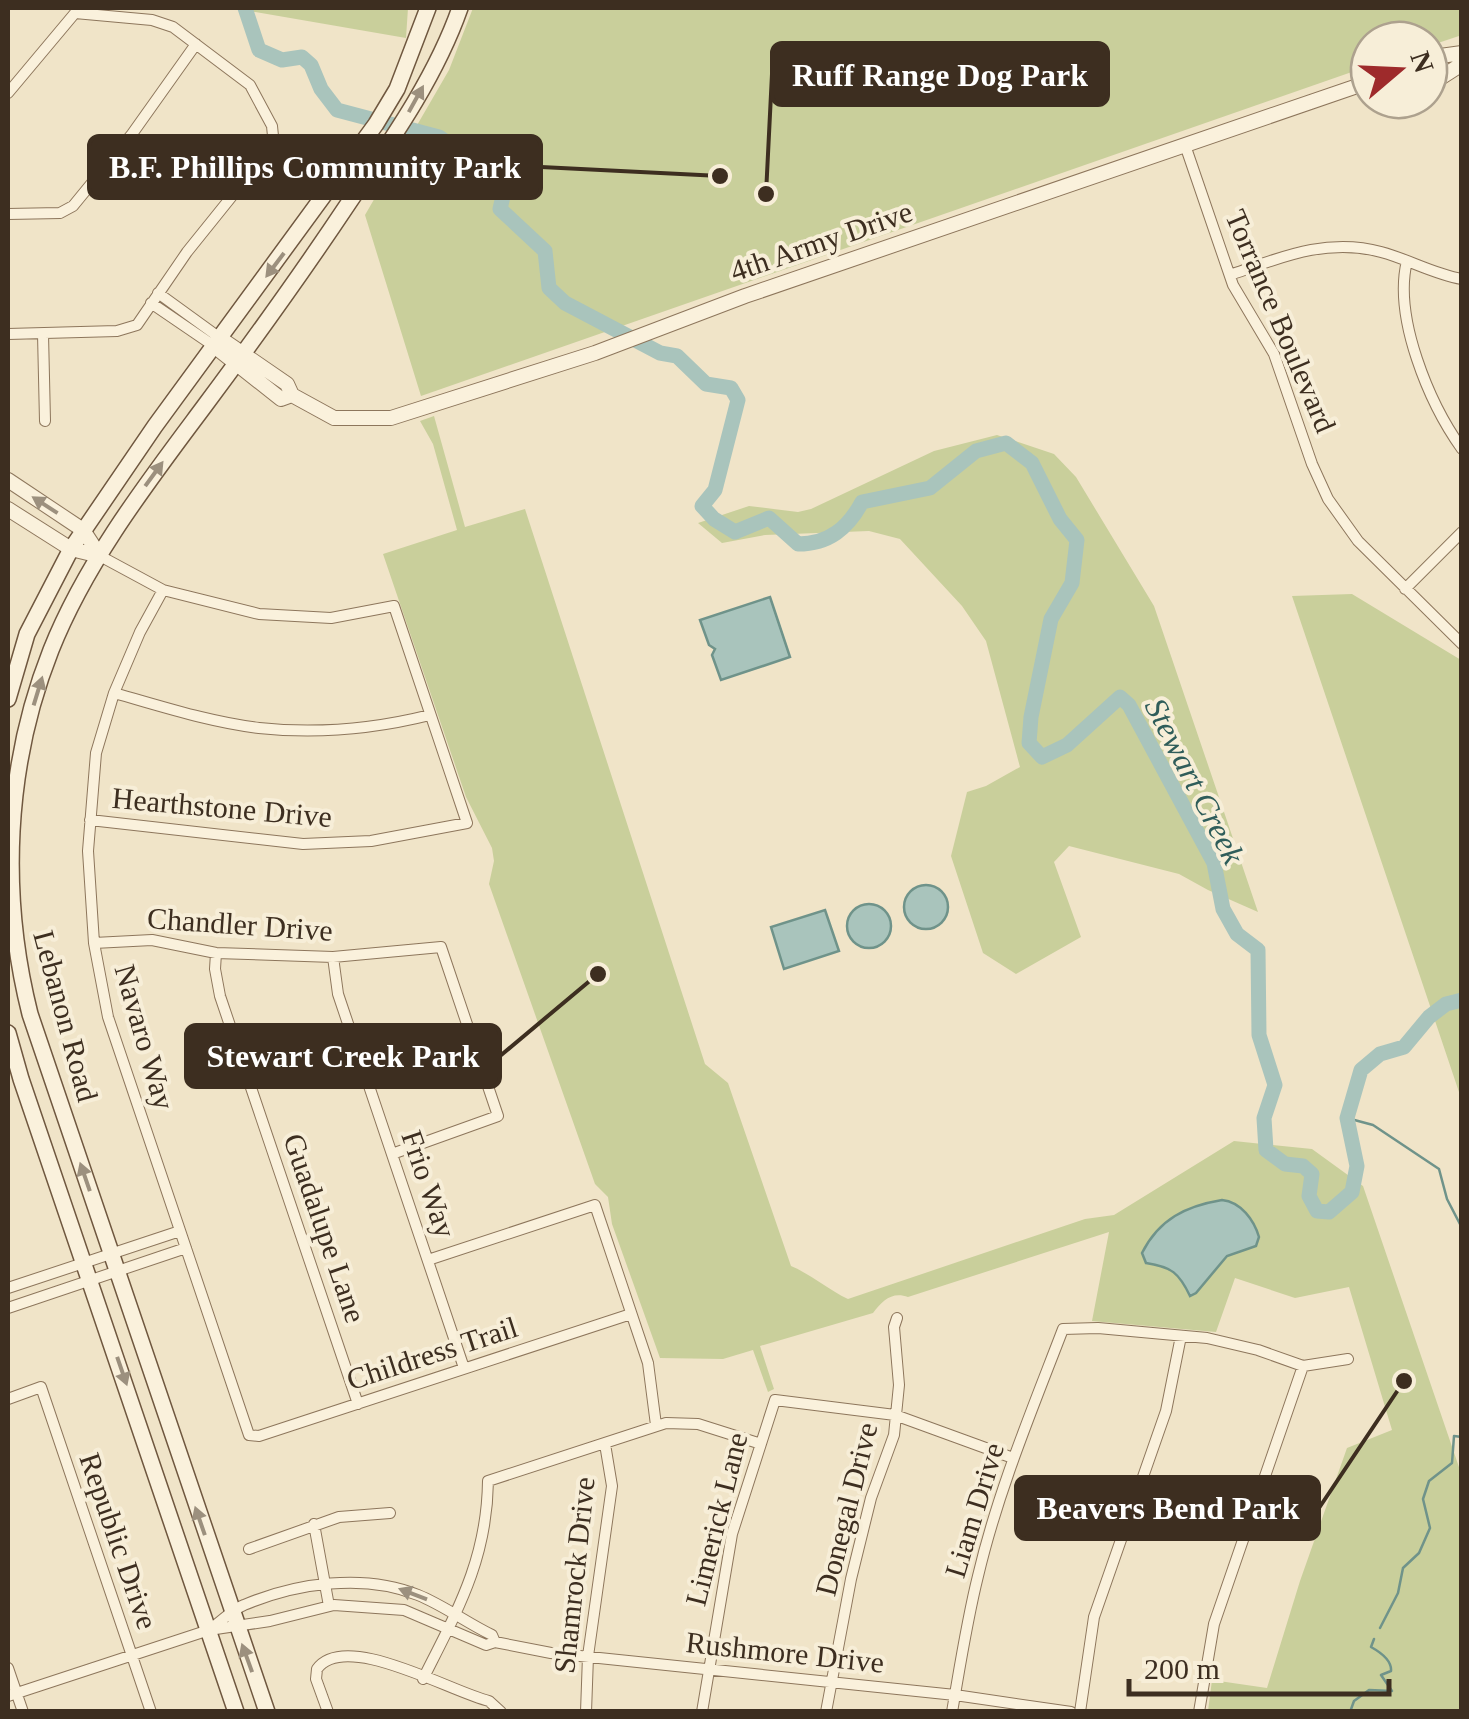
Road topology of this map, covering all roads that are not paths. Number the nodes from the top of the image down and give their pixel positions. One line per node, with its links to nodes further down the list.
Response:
1 (428, 8): 14 (main road, one-way to 14)
2 (460, 8): 15 (main road, Lebanon Road, one-way to 2)
3 (196, 44): 5 (street); 7 (street); 11 (street)
4 (1349, 89): 6 (street, 4th Army Drive)
5 (8, 92)
6 (1186, 144): 9 (street, Torrance Boulevard); 15 (street, 4th Army Drive)
7 (8, 214)
8 (1406, 261): 9 (street); 10 (street); 17 (street)
9 (1230, 275): 24 (street, Torrance Boulevard)
10 (1462, 279)
11 (154, 298): 13 (street); 14 (street, 4th Army Drive)
12 (8, 334): 13 (street)
13 (43, 334): 16 (street)
14 (217, 342): 15 (street, 4th Army Drive); 20 (main road)
15 (240, 358): 23 (main road, Lebanon Road, one-way to 15)
16 (45, 421)
17 (1462, 449)
18 (8, 480): 20 (street, one-way to 18)
19 (8, 509): 22 (street)
20 (84, 530): 22 (main road); 23 (street)
21 (1462, 532): 24 (street)
22 (71, 549): 23 (street); 28 (main road)
23 (100, 556): 25 (street); 30 (main road, Lebanon Road, one-way to 23)
24 (1406, 589): 26 (street, Torrance Boulevard)
25 (164, 590): 27 (street, Navaro Way); 29 (street)
26 (1462, 644)
27 (114, 693): 29 (street); 31 (street, Navaro Way)
28 (8, 699)
29 (430, 715): 31 (street, Hearthstone Drive)
30 (14, 754): 32 (main road, Lebanon Road)
31 (90, 820): 33 (street, Navaro Way)
32 (9, 900): 42 (main road, Lebanon Road, one-way to 32)
33 (94, 943): 34 (street, Chandler Drive); 38 (street, Navaro Way)
34 (216, 953): 35 (street, Chandler Drive); 55 (street, Guadalupe Lane)
35 (333, 958): 37 (street, Frio Way); 37 (street, Chandler Drive)
36 (8, 1033): 41 (main road, Lebanon Road)
37 (392, 1154): 40 (street, Frio Way)
38 (180, 1231): 39 (street, Navaro Way); 42 (street)
39 (186, 1248): 42 (street); 58 (street, Navaro Way)
40 (428, 1260): 48 (street); 53 (street, Frio Way)
41 (83, 1262): 42 (street); 43 (main road, Lebanon Road); 44 (street)
42 (113, 1262): 43 (street); 68 (main road, Lebanon Road, one-way to 42)
43 (90, 1278): 46 (street); 69 (main road, Lebanon Road, one-way to 69)
44 (32, 1280): 45 (street); 46 (street)
45 (8, 1288)
46 (38, 1297): 47 (street)
47 (8, 1308)
48 (631, 1314): 53 (street, Childress Trail); 57 (street)
49 (898, 1318): 56 (street, Donegal Drive)
50 (1181, 1336): 52 (street); 61 (street, Liam Drive); 91 (street)
51 (1348, 1360): 52 (street)
52 (1303, 1366): 92 (street)
53 (464, 1368): 55 (street, Childress Trail)
54 (8, 1399): 72 (street, Republic Drive)
55 (358, 1404): 58 (street, Childress Trail)
56 (895, 1415): 59 (street, Limerick Lane); 61 (street); 77 (street, Donegal Drive)
57 (656, 1425): 59 (street); 60 (street)
58 (249, 1435)
59 (758, 1443): 75 (street, Limerick Lane)
60 (604, 1444): 67 (street); 73 (street, Shamrock Drive)
61 (1013, 1458): 79 (street, Liam Drive)
62 (390, 1513): 63 (street)
63 (314, 1524): 64 (street); 65 (street)
64 (249, 1548)
65 (325, 1583): 66 (street); 67 (street, Rushmore Drive, one-way to 65); 68 (street, Rushmore Drive)
66 (329, 1606): 68 (street, Rushmore Drive); 70 (street, Rushmore Drive)
67 (456, 1615): 70 (street); 71 (street, Rushmore Drive)
68 (234, 1620): 69 (street, Rushmore Drive); 83 (main road, Lebanon Road, one-way to 68)
69 (209, 1630): 72 (street, Rushmore Drive); 82 (main road, Lebanon Road)
70 (448, 1630): 71 (street, Rushmore Drive); 76 (street)
71 (495, 1642): 73 (street, Rushmore Drive)
72 (132, 1655): 78 (street, Rushmore Drive); 81 (street, Republic Drive)
73 (588, 1656): 75 (street, Rushmore Drive); 86 (street, Shamrock Drive)
74 (8, 1668): 78 (street)
75 (708, 1670): 77 (street, Rushmore Drive); 87 (street, Limerick Lane)
76 (423, 1679): 84 (street); 85 (street)
77 (832, 1682): 79 (street, Rushmore Drive); 88 (street, Donegal Drive)
78 (12, 1695): 80 (street)
79 (955, 1695): 89 (street, Liam Drive); 90 (street, Rushmore Drive)
80 (23, 1712)
81 (150, 1712)
82 (236, 1712)
83 (267, 1712)
84 (328, 1712)
85 (500, 1712)
86 (586, 1712)
87 (702, 1712)
88 (826, 1712)
89 (952, 1712)
90 (1071, 1712)
91 (1080, 1712)
92 (1198, 1712)

